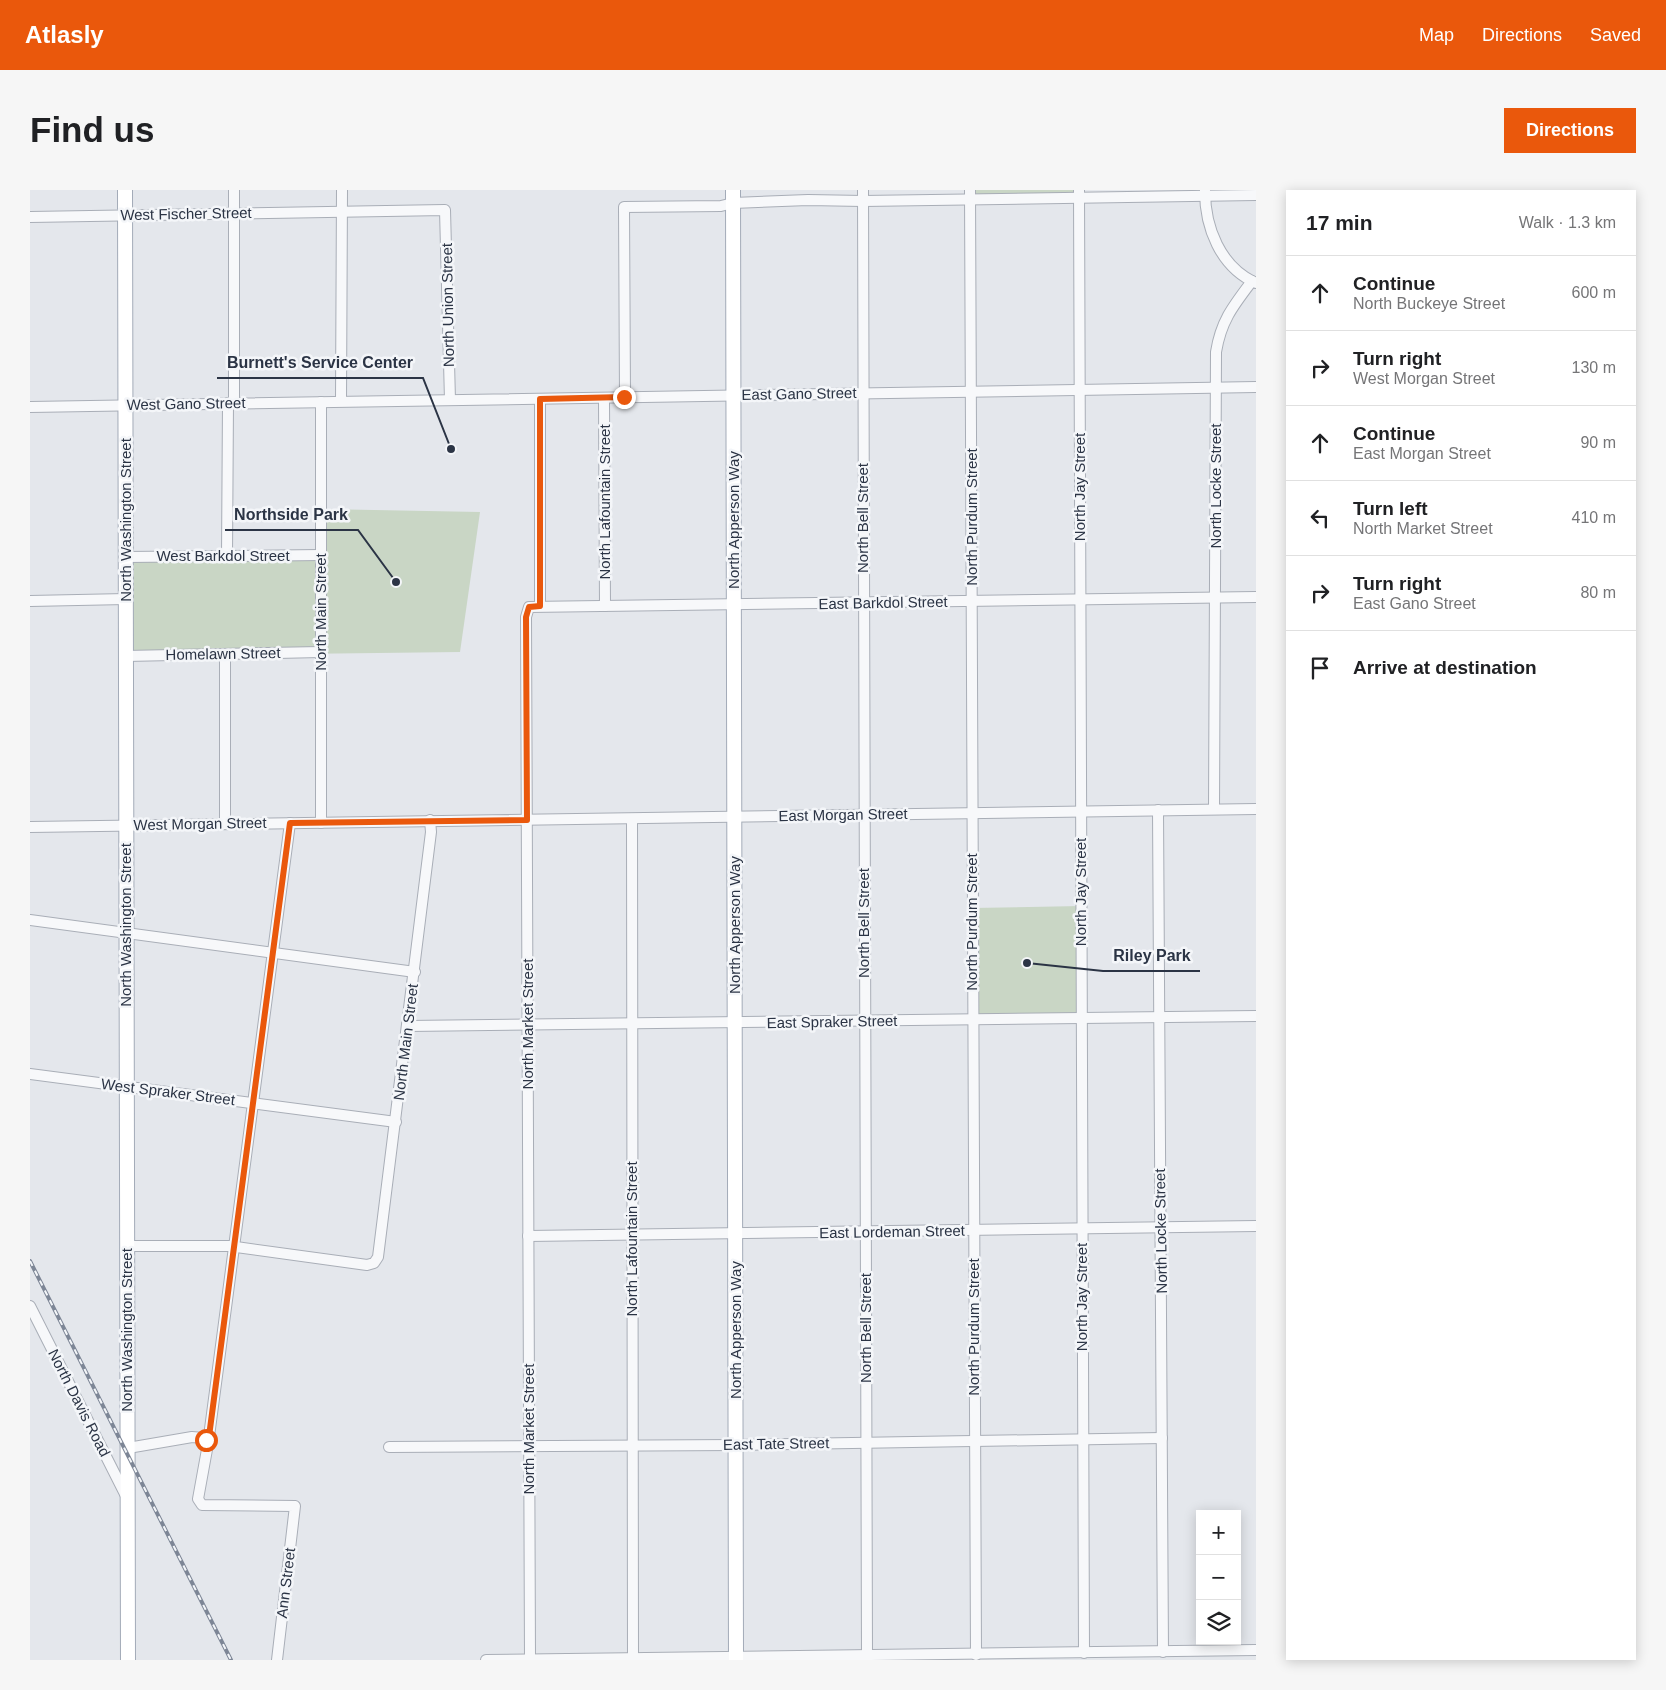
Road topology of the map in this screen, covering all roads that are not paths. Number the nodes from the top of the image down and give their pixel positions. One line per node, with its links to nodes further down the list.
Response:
1 (125, 190): 13 (main road, North Washington Street)
2 (234, 190): 12 (street)
3 (342, 190): 11 (street)
4 (1205, 193): 6 (street); 8 (street); 15 (street, North Locke Street)
5 (970, 194): 6 (street); 7 (street); 19 (street, North Purdum Street)
6 (1079, 194): 18 (street, North Jay Street)
7 (863, 195): 9 (street); 20 (street, North Bell Street)
8 (1256, 195)
9 (733, 196): 21 (main road, North Apperson Way); 22 (street)
10 (445, 210): 11 (street, West Fischer Street); 25 (street, North Union Street)
11 (342, 212): 12 (street, West Fischer Street); 27 (street)
12 (234, 213): 13 (street, West Fischer Street); 28 (street)
13 (125, 216): 14 (street, West Fischer Street); 29 (main road, North Washington Street)
14 (30, 217)
15 (1254, 282): 16 (street, North Locke Street)
16 (1216, 387): 17 (street, East Gano Street); 18 (street, East Gano Street); 35 (street, North Locke Street)
17 (1256, 387)
18 (1079, 389): 19 (street, East Gano Street); 37 (street, North Jay Street)
19 (971, 391): 20 (street, East Gano Street); 39 (street, North Purdum Street)
20 (863, 392): 21 (street, East Gano Street); 40 (street, North Bell Street)
21 (734, 395): 22 (street, East Gano Street); 41 (main road, North Apperson Way)
22 (624, 397): 23 (street, East Gano Street)
23 (604, 398): 24 (street, East Gano Street); 43 (street, North Lafountain Street)
24 (540, 399): 25 (street, East Gano Street); 42 (street)
25 (450, 400): 27 (street, East Gano Street)
26 (321, 402): 27 (street, West Gano Street); 28 (street, West Gano Street); 31 (street, North Main Street)
27 (342, 402)
28 (231, 403): 29 (street, West Gano Street); 32 (street)
29 (126, 405): 30 (street, West Gano Street); 33 (main road, North Washington Street)
30 (30, 406)
31 (321, 555): 32 (street, West Barkdol Street); 44 (street, North Main Street)
32 (227, 556): 33 (street, West Barkdol Street)
33 (126, 557): 36 (main road, North Washington Street)
34 (1256, 597): 35 (street, East Barkdol Street)
35 (1216, 598): 37 (street, East Barkdol Street); 47 (street, North Locke Street)
36 (126, 599): 38 (street); 46 (main road, North Washington Street)
37 (1080, 600): 39 (street, East Barkdol Street); 50 (street, North Jay Street)
38 (30, 601)
39 (972, 602): 40 (street, East Barkdol Street); 51 (street, North Purdum Street)
40 (864, 603): 41 (street, East Barkdol Street); 52 (street, North Bell Street)
41 (734, 605): 43 (street, East Barkdol Street); 53 (main road, North Apperson Way)
42 (540, 606): 43 (street, East Barkdol Street); 56 (street, North Market Street)
43 (605, 606)
44 (321, 652): 45 (street, Homelawn Street); 58 (street, North Main Street)
45 (225, 654): 46 (street, Homelawn Street); 59 (street)
46 (126, 656): 60 (main road, North Washington Street)
47 (1214, 809): 48 (street, East Morgan Street); 49 (street, East Morgan Street)
48 (1256, 809)
49 (1158, 810): 50 (street, East Morgan Street); 68 (street, North Locke Street)
50 (1081, 812): 51 (street, East Morgan Street); 67 (street, North Jay Street)
51 (972, 813): 52 (street, East Morgan Street); 69 (street, North Purdum Street)
52 (864, 815): 53 (street, East Morgan Street); 70 (street, North Bell Street)
53 (736, 817): 54 (street, East Morgan Street); 71 (main road, North Apperson Way)
54 (632, 819): 56 (street, East Morgan Street); 72 (street, North Lafountain Street)
55 (430, 820): 56 (street, East Morgan Street); 58 (street, West Morgan Street); 65 (street, North Main Street)
56 (527, 820): 74 (street, North Market Street)
57 (290, 823): 58 (street, West Morgan Street); 59 (street, West Morgan Street); 64 (street)
58 (321, 823)
59 (225, 824): 60 (street, West Morgan Street)
60 (126, 826): 61 (street, West Morgan Street); 63 (main road, North Washington Street)
61 (30, 827)
62 (30, 920): 63 (street)
63 (126, 934): 64 (street); 76 (main road, North Washington Street)
64 (273, 953): 65 (street); 77 (street)
65 (415, 972): 73 (street, North Main Street)
66 (1256, 1016): 68 (street, East Spraker Street)
67 (1081, 1018): 68 (street, East Spraker Street); 69 (street, East Spraker Street); 81 (street, North Jay Street)
68 (1160, 1018): 80 (street, North Locke Street)
69 (973, 1019): 70 (street, East Spraker Street); 82 (street, North Purdum Street)
70 (865, 1021): 71 (street, East Spraker Street); 83 (street, North Bell Street)
71 (735, 1023): 72 (street, East Spraker Street); 84 (main road, North Apperson Way)
72 (631, 1025): 74 (street, East Spraker Street); 86 (street, North Lafountain Street)
73 (408, 1026): 74 (street, East Spraker Street); 78 (street, North Main Street)
74 (528, 1026): 85 (street, North Market Street)
75 (30, 1074): 76 (street, West Spraker Street)
76 (126, 1086): 77 (street, West Spraker Street); 87 (main road, North Washington Street)
77 (253, 1103): 78 (street, West Spraker Street); 88 (street)
78 (396, 1122): 88 (street, North Main Street)
79 (1256, 1226): 80 (street, East Lordeman Street)
80 (1160, 1228): 81 (street, East Lordeman Street); 90 (street, North Locke Street)
81 (1082, 1229): 82 (street, East Lordeman Street); 91 (street, North Jay Street)
82 (974, 1230): 83 (street, East Lordeman Street); 92 (street, North Purdum Street)
83 (865, 1232): 84 (street, East Lordeman Street); 93 (street, North Bell Street)
84 (736, 1234): 86 (street, East Lordeman Street); 96 (main road, North Apperson Way)
85 (528, 1236): 86 (street, East Lordeman Street); 98 (street, North Market Street)
86 (632, 1236): 95 (street, North Lafountain Street)
87 (127, 1246): 88 (street); 99 (main road, North Washington Street)
88 (234, 1248): 94 (street)
89 (30, 1306): 100 (street, North Davis Road)
90 (1162, 1438): 91 (street, East Tate Street); 104 (street, North Locke Street)
91 (1083, 1439): 92 (street, East Tate Street); 102 (street, North Jay Street)
92 (974, 1440): 93 (street, East Tate Street); 103 (street, North Purdum Street)
93 (866, 1442): 96 (street, East Tate Street); 105 (street, North Bell Street)
94 (208, 1444): 99 (street); 112 (street, Ann Street)
95 (632, 1445): 96 (street, East Tate Street); 98 (street, East Tate Street); 108 (street, North Lafountain Street)
96 (736, 1445): 109 (main road, North Apperson Way)
97 (389, 1447): 98 (street, East Tate Street)
98 (529, 1447): 107 (street, North Market Street)
99 (128, 1448): 100 (main road, North Washington Street)
100 (128, 1499): 111 (main road, North Washington Street)
101 (1256, 1650): 104 (street)
102 (1084, 1653): 103 (street); 104 (street)
103 (976, 1655): 106 (street)
104 (1160, 1655)
105 (867, 1657): 106 (street); 110 (street)
106 (953, 1658)
107 (530, 1659): 108 (street); 113 (street)
108 (633, 1659): 109 (street)
109 (736, 1659): 110 (street)
110 (845, 1659)
111 (128, 1660)
112 (277, 1660)
113 (486, 1660)

